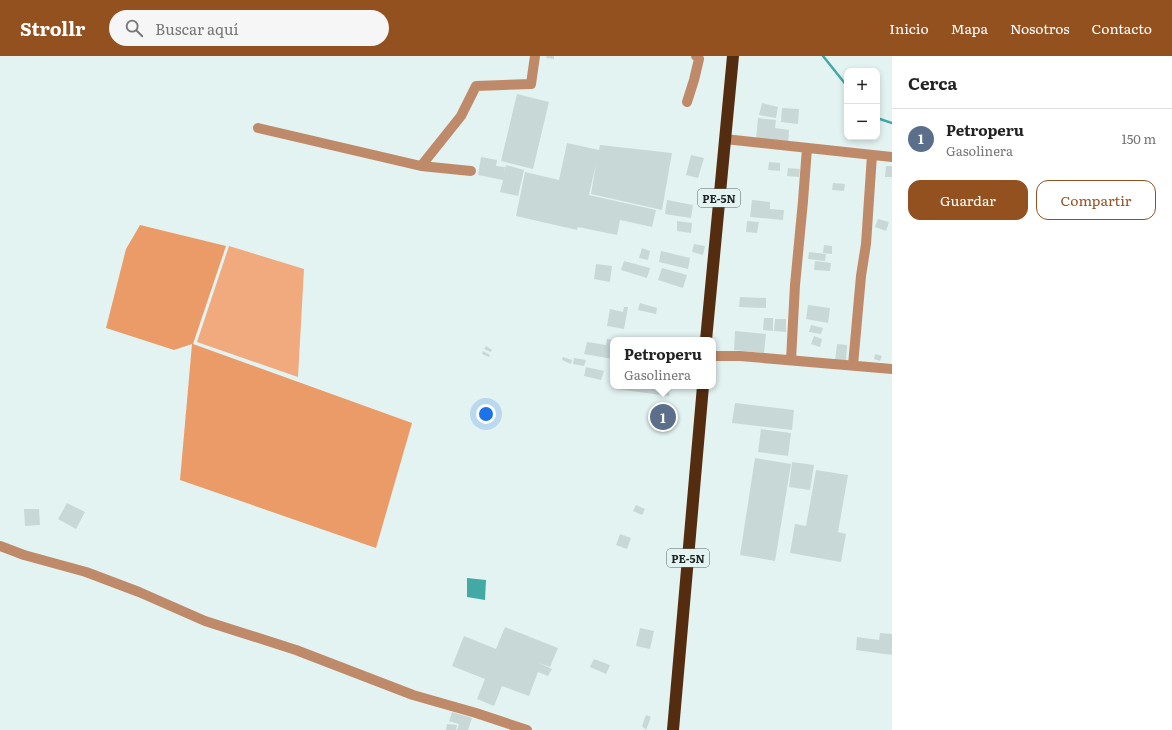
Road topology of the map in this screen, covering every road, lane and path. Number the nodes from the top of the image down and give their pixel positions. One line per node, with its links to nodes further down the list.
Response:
1 (535, 56): 10 (street)
2 (696, 56): 4 (street)
3 (733, 56): 6 (highway, PE-5N)
4 (687, 102)
5 (258, 128): 10 (street)
6 (724, 139): 7 (street); 12 (highway, PE-5N)
7 (807, 148): 8 (street); 14 (street)
8 (872, 155): 9 (street); 15 (street)
9 (892, 157)
10 (421, 166): 11 (street)
11 (471, 171)
12 (706, 337)
13 (716, 356): 14 (street)
14 (791, 360): 15 (street)
15 (853, 365): 16 (street)
16 (892, 369)
17 (703, 389): 20 (highway, PE-5N)
18 (0, 546): 19 (street)
19 (527, 730)
20 (673, 730)

